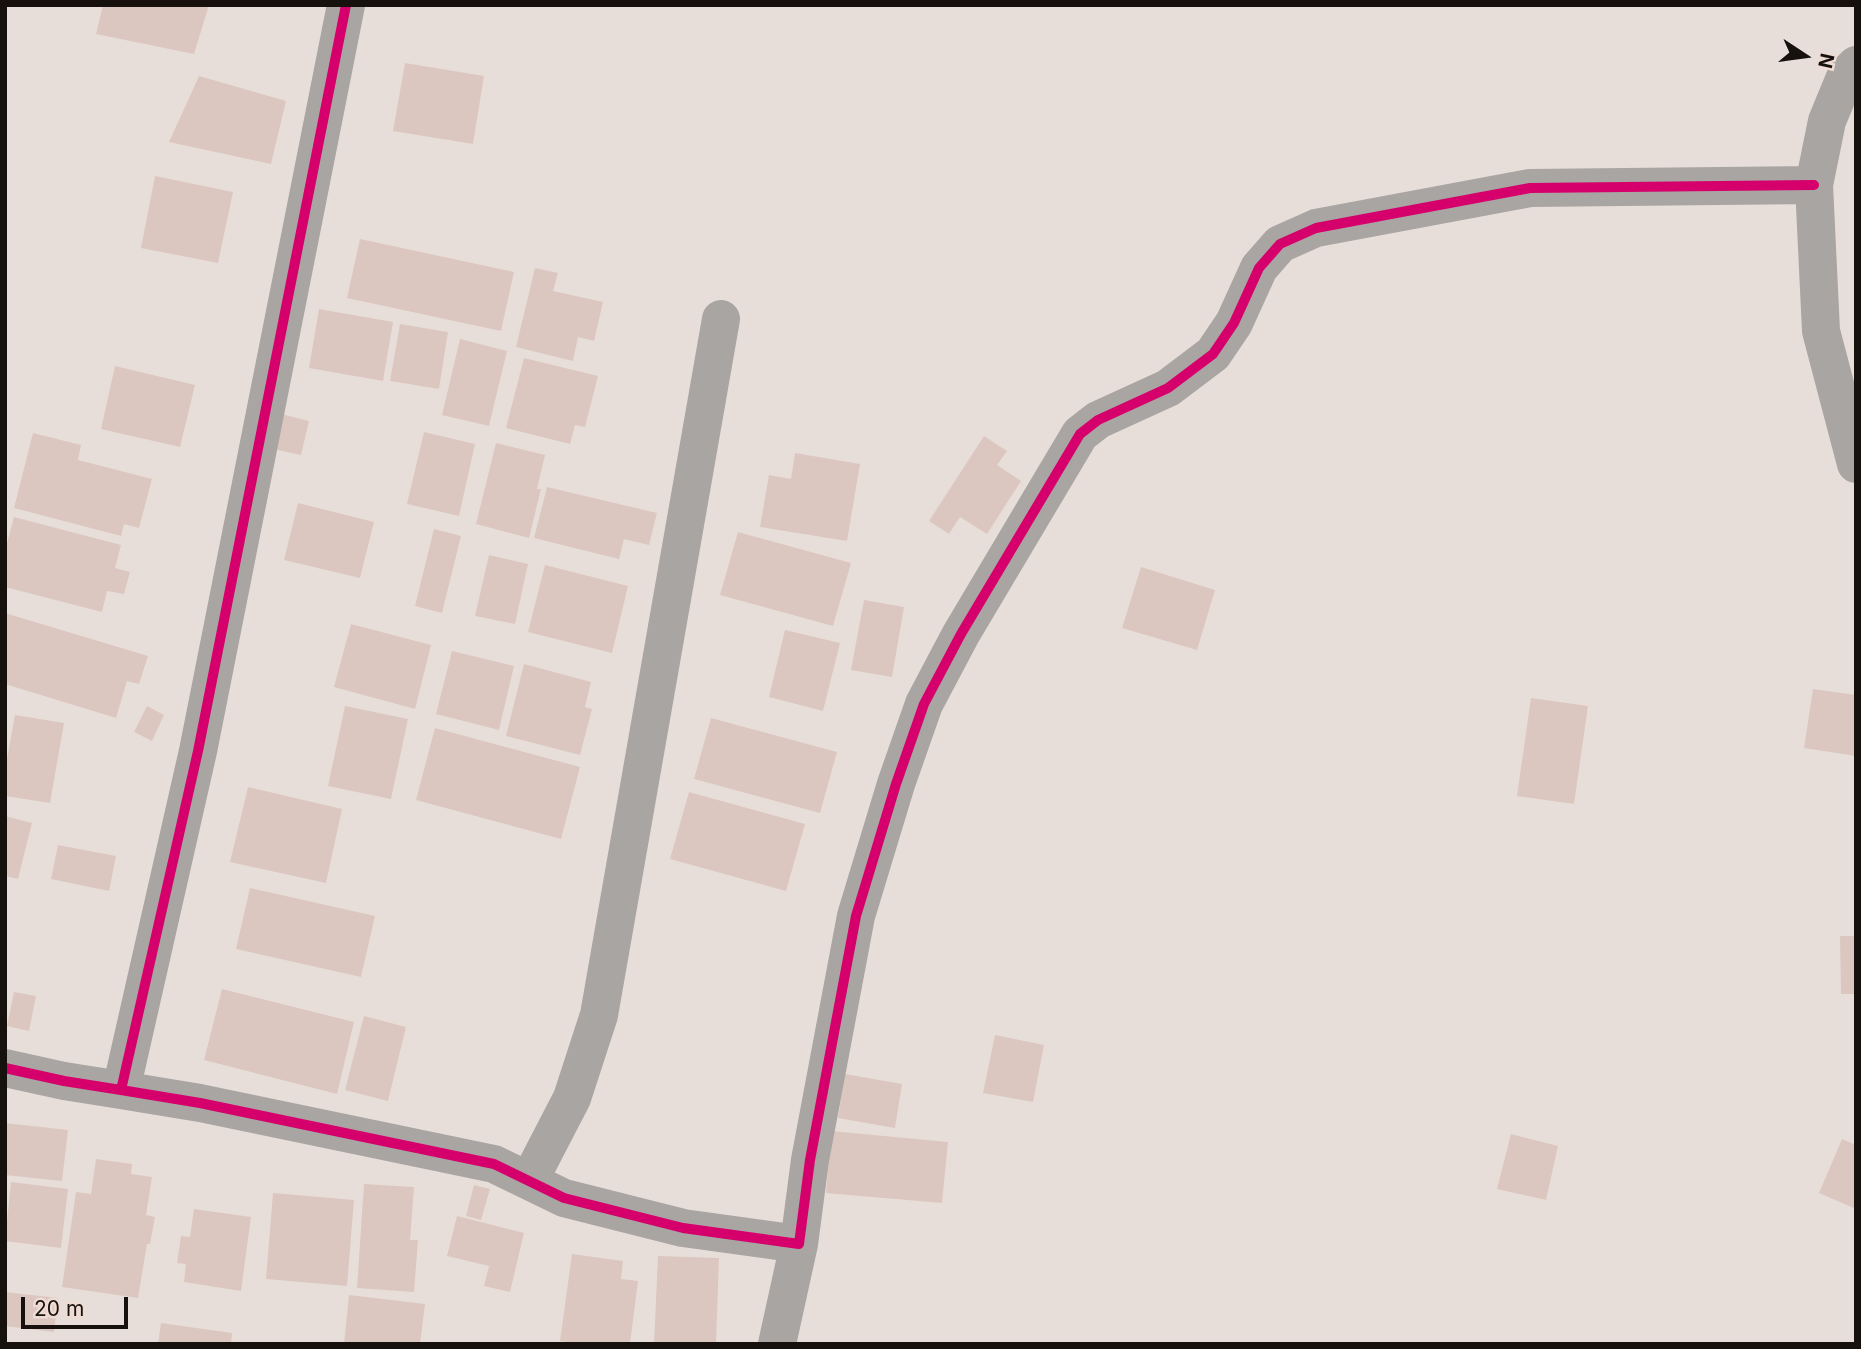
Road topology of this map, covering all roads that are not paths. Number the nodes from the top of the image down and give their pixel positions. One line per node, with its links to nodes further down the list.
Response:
1 (346, 5): 7 (street)
2 (1856, 65): 3 (street)
3 (1814, 185): 5 (street); 9 (street)
4 (721, 319): 8 (street)
5 (1856, 464)
6 (5, 1068): 7 (street)
7 (121, 1090): 8 (street)
8 (528, 1181): 9 (street)
9 (799, 1244): 10 (street)
10 (777, 1344)

